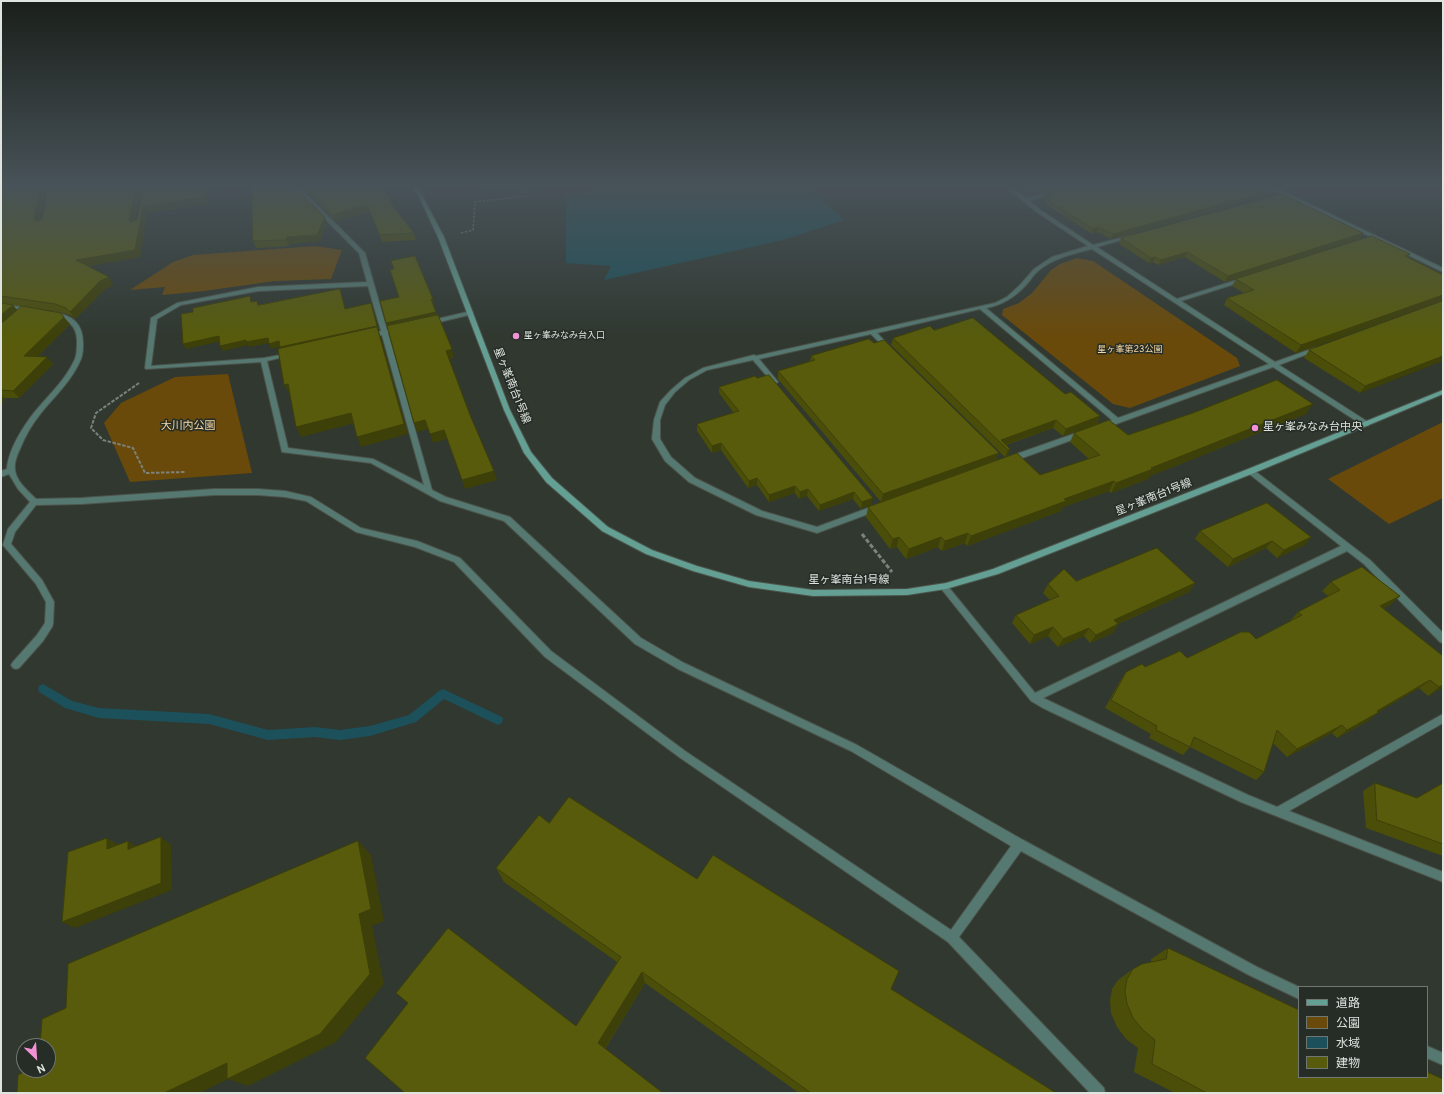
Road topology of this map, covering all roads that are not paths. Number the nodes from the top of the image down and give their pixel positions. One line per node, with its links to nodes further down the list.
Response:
1 (346, 237): 10 (street)
2 (441, 237): 14 (street, 星ヶ峯南台1号線)
3 (1077, 237): 7 (street)
4 (1127, 237): 7 (street)
5 (1375, 237): 6 (street); 8 (street)
6 (1368, 240)
7 (1092, 247): 11 (street); 13 (street)
8 (1443, 270)
9 (1249, 277): 11 (street)
10 (371, 284): 18 (street); 24 (street)
11 (1175, 300): 25 (street)
12 (1, 306): 33 (street)
13 (981, 307): 17 (street); 28 (street)
14 (471, 313): 15 (street); 42 (street, 星ヶ峯南台1号線)
15 (420, 324)
16 (406, 328): 18 (street)
17 (872, 331): 22 (street); 23 (street)
18 (384, 332): 19 (street); 36 (street)
19 (362, 338)
20 (1325, 346): 25 (street)
21 (294, 353): 24 (street)
22 (894, 353)
23 (754, 357): 26 (street); 40 (street)
24 (264, 360): 36 (street)
25 (1274, 364): 28 (street); 29 (street)
26 (779, 387)
27 (1443, 392): 29 (street, 星ヶ峯南台1号線)
28 (1117, 421): 30 (street)
29 (1366, 424): 34 (street, 星ヶ峯南台1号線)
30 (1094, 429)
31 (1087, 432): 32 (street)
32 (1004, 462)
33 (11, 470): 35 (street); 38 (street)
34 (1251, 471): 41 (street); 42 (street, 星ヶ峯南台1号線)
35 (1, 474)
36 (429, 491): 48 (street)
37 (874, 501): 40 (street)
38 (34, 502): 44 (street); 50 (street)
39 (886, 505): 40 (street)
40 (879, 507)
41 (1347, 546): 43 (street); 45 (street)
42 (943, 586): 45 (street)
43 (1443, 638)
44 (16, 665)
45 (1034, 698): 47 (street)
46 (1443, 718): 47 (street)
47 (1278, 812): 49 (street)
48 (1019, 844): 50 (street); 51 (street)
49 (1443, 877)
50 (952, 938): 54 (street)
51 (1298, 993)
52 (1428, 1052): 53 (street)
53 (1443, 1059)
54 (1099, 1093)

